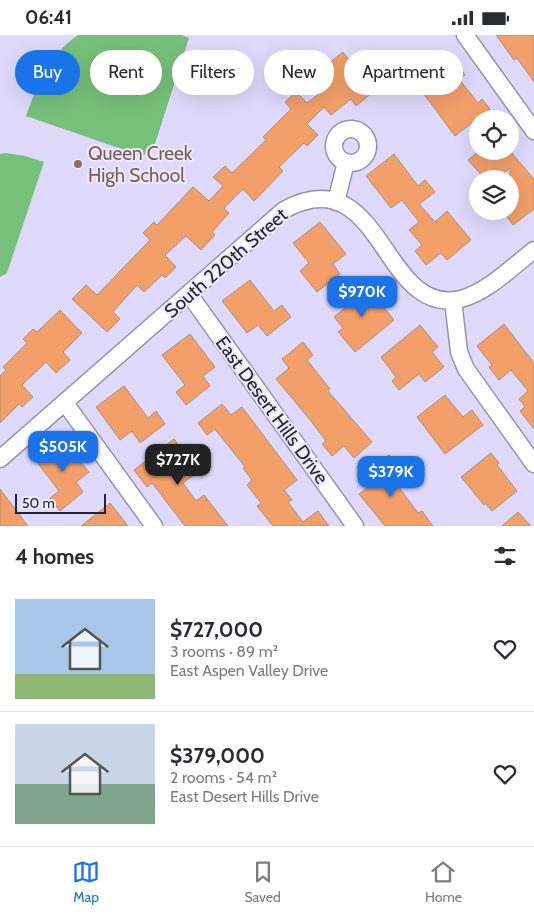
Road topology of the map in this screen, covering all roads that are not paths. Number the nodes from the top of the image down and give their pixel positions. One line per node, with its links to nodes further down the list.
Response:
1 (465, 35): 2 (street)
2 (534, 131)
3 (346, 162): 4 (street)
4 (336, 202): 6 (street, South 220th Street); 7 (street, South 220th Street)
5 (534, 250): 7 (street)
6 (189, 294): 8 (street, South 220th Street); 12 (street, East Desert Hills Drive)
7 (453, 300): 10 (street)
8 (65, 403): 9 (street, South 220th Street); 11 (street)
9 (0, 459)
10 (534, 464)
11 (154, 526)
12 (355, 526)

